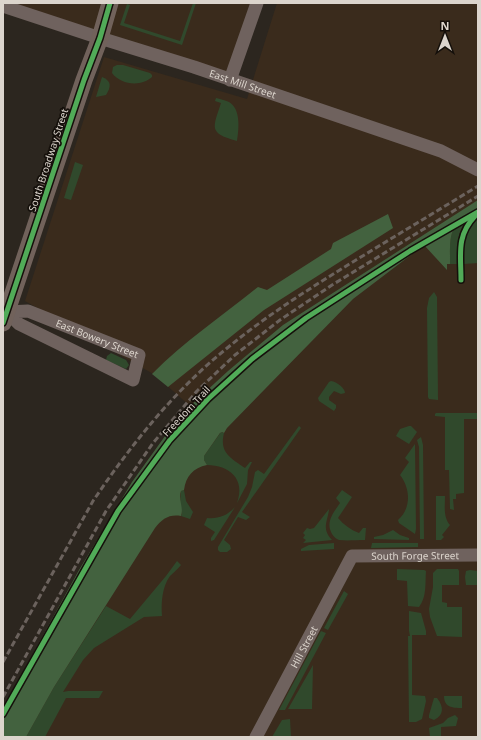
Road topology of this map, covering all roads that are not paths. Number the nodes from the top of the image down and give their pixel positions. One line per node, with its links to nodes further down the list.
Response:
1 (110, 3): 4 (main road, South Broadway Street)
2 (257, 3): 5 (street)
3 (3, 6): 4 (street, East Mill Street)
4 (100, 38): 5 (street, East Mill Street); 7 (main road, South Broadway Street)
5 (230, 80): 6 (street, East Mill Street)
6 (478, 170)
7 (4, 315): 7 (street, East Bowery Street)
8 (478, 555): 9 (street, South Forge Street)
9 (352, 556): 10 (street, Hill Street)
10 (256, 737)

